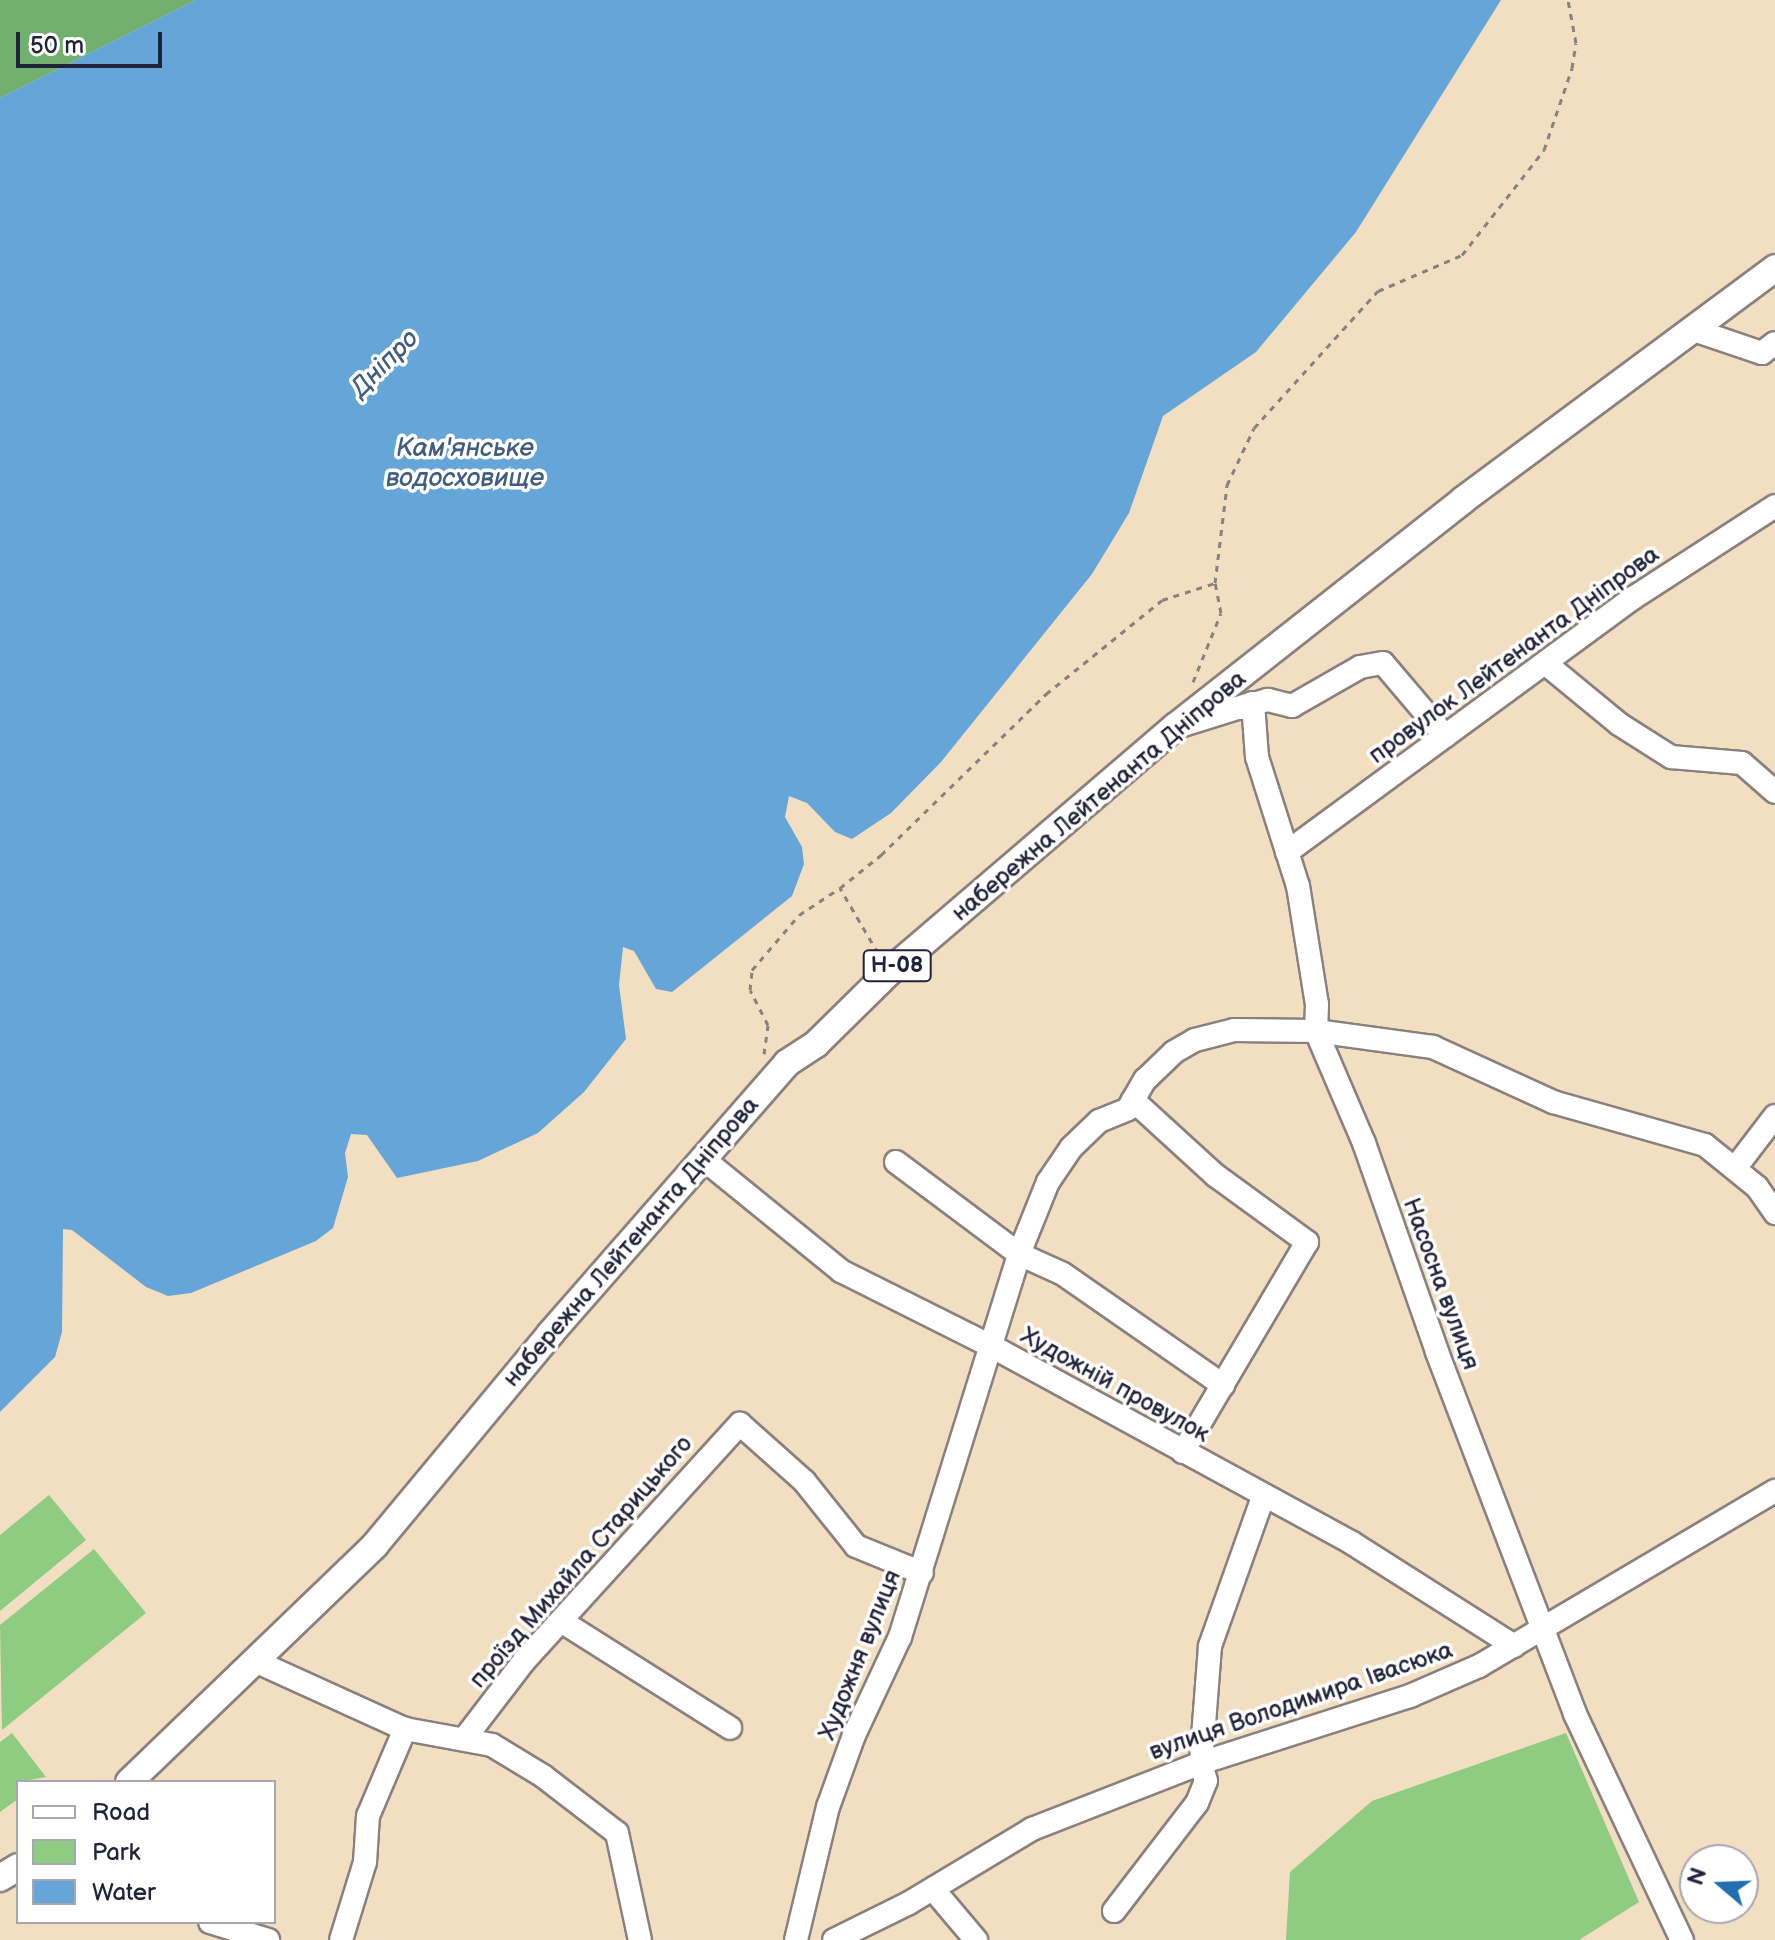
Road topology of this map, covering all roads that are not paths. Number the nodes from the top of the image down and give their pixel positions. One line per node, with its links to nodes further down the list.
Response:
1 (1775, 268): 2 (main road, набережна Лейтенанта Дніпрова / Н-08)
2 (1691, 329): 3 (street); 6 (main road, набережна Лейтенанта Дніпрова / Н-08)
3 (1775, 343)
4 (1775, 506): 5 (street, провулок Лейтенанта Дніпрова)
5 (1545, 663): 7 (street, провулок Лейтенанта Дніпрова); 8 (street)
6 (1175, 727): 7 (street); 9 (street, Насосна вулиця); 13 (main road, набережна Лейтенанта Дніпрова / Н-08)
7 (1445, 736): 9 (street, провулок Лейтенанта Дніпрова)
8 (1775, 792)
9 (1287, 852): 10 (street, Насосна вулиця)
10 (1316, 1031): 11 (street, Художня вулиця); 15 (street, Художня вулиця); 25 (street, Насосна вулиця)
11 (1133, 1100): 17 (street, Художня вулиця); 19 (street)
12 (1775, 1116): 15 (street)
13 (702, 1158): 18 (street, Художній провулок); 27 (main road, набережна Лейтенанта Дніпрова / Н-08)
14 (896, 1162): 17 (street)
15 (1736, 1167): 16 (street, Художня вулиця)
16 (1775, 1213)
17 (1019, 1254): 18 (street, Художня вулиця); 19 (street)
18 (993, 1347): 20 (street, Художній провулок); 23 (street, Художня вулиця)
19 (1223, 1385): 20 (street)
20 (1183, 1452): 22 (street, Художній провулок)
21 (1775, 1491): 25 (street, вулиця Володимира Івасюка)
22 (1263, 1497): 26 (street, Художній провулок); 31 (street)
23 (922, 1573): 24 (street, проїзд Михайла Старицького); 39 (street, Художня вулиця)
24 (561, 1621): 28 (street); 30 (street, проїзд Михайла Старицького)
25 (1545, 1626): 26 (street, вулиця Володимира Івасюка); 42 (street, Насосна вулиця)
26 (1514, 1646): 31 (street, вулиця Володимира Івасюка)
27 (255, 1661): 29 (street); 32 (main road, набережна Лейтенанта Дніпрова / Н-08)
28 (730, 1728)
29 (405, 1729): 30 (street); 37 (street)
30 (465, 1738): 38 (street)
31 (1201, 1763): 33 (street, вулиця Володимира Івасюка); 34 (street)
32 (133, 1780)
33 (933, 1889): 40 (street, вулиця Володимира Івасюка); 41 (street)
34 (1114, 1911)
35 (216, 1924): 36 (street)
36 (268, 1940)
37 (341, 1940)
38 (640, 1940)
39 (796, 1940)
40 (834, 1940)
41 (976, 1940)
42 (1682, 1940)

